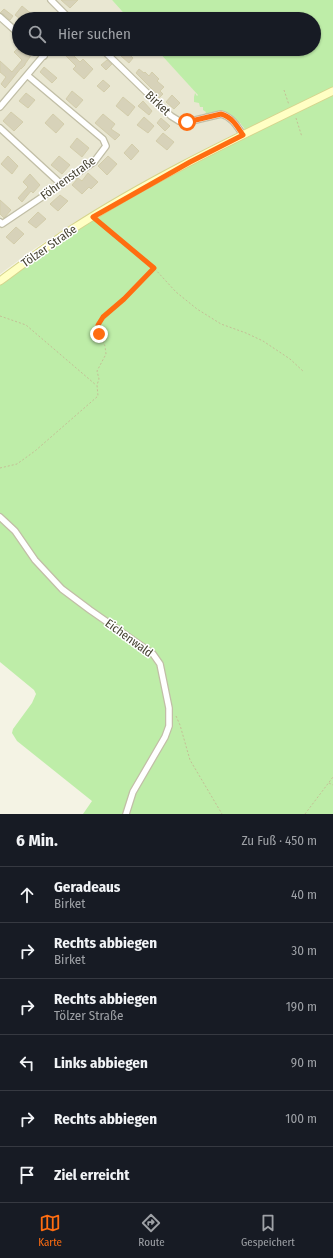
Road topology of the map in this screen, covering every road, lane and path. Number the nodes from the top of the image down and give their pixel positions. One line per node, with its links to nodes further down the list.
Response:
1 (51, 0): 2 (street)
2 (63, 12)
3 (0, 17): 4 (street)
4 (12, 28)
5 (44, 56): 7 (street)
6 (109, 56): 14 (street, Birket)
7 (27, 75): 11 (street); 16 (street, Föhrenstraße)
8 (284, 90): 10 (path)
9 (333, 91): 14 (main road, Tölzer Straße)
10 (289, 105)
11 (0, 107)
12 (296, 118): 15 (path)
13 (0, 128): 16 (street)
14 (243, 135): 17 (main road, Tölzer Straße)
15 (302, 137)
16 (61, 184): 18 (street, Föhrenstraße)
17 (93, 217): 19 (path); 20 (main road, Tölzer Straße)
18 (0, 222)
19 (154, 268): 22 (path); 23 (path)
20 (0, 281)
21 (0, 316): 23 (path)
22 (304, 372)
23 (97, 385): 24 (path)
24 (0, 468)
25 (0, 517): 26 (street, Eichenwald)
26 (169, 708): 30 (street, Eichenwald); 31 (path)
27 (333, 777): 28 (path)
28 (328, 783): 29 (path); 32 (path)
29 (333, 785)
30 (126, 814)
31 (222, 814)
32 (305, 814)

